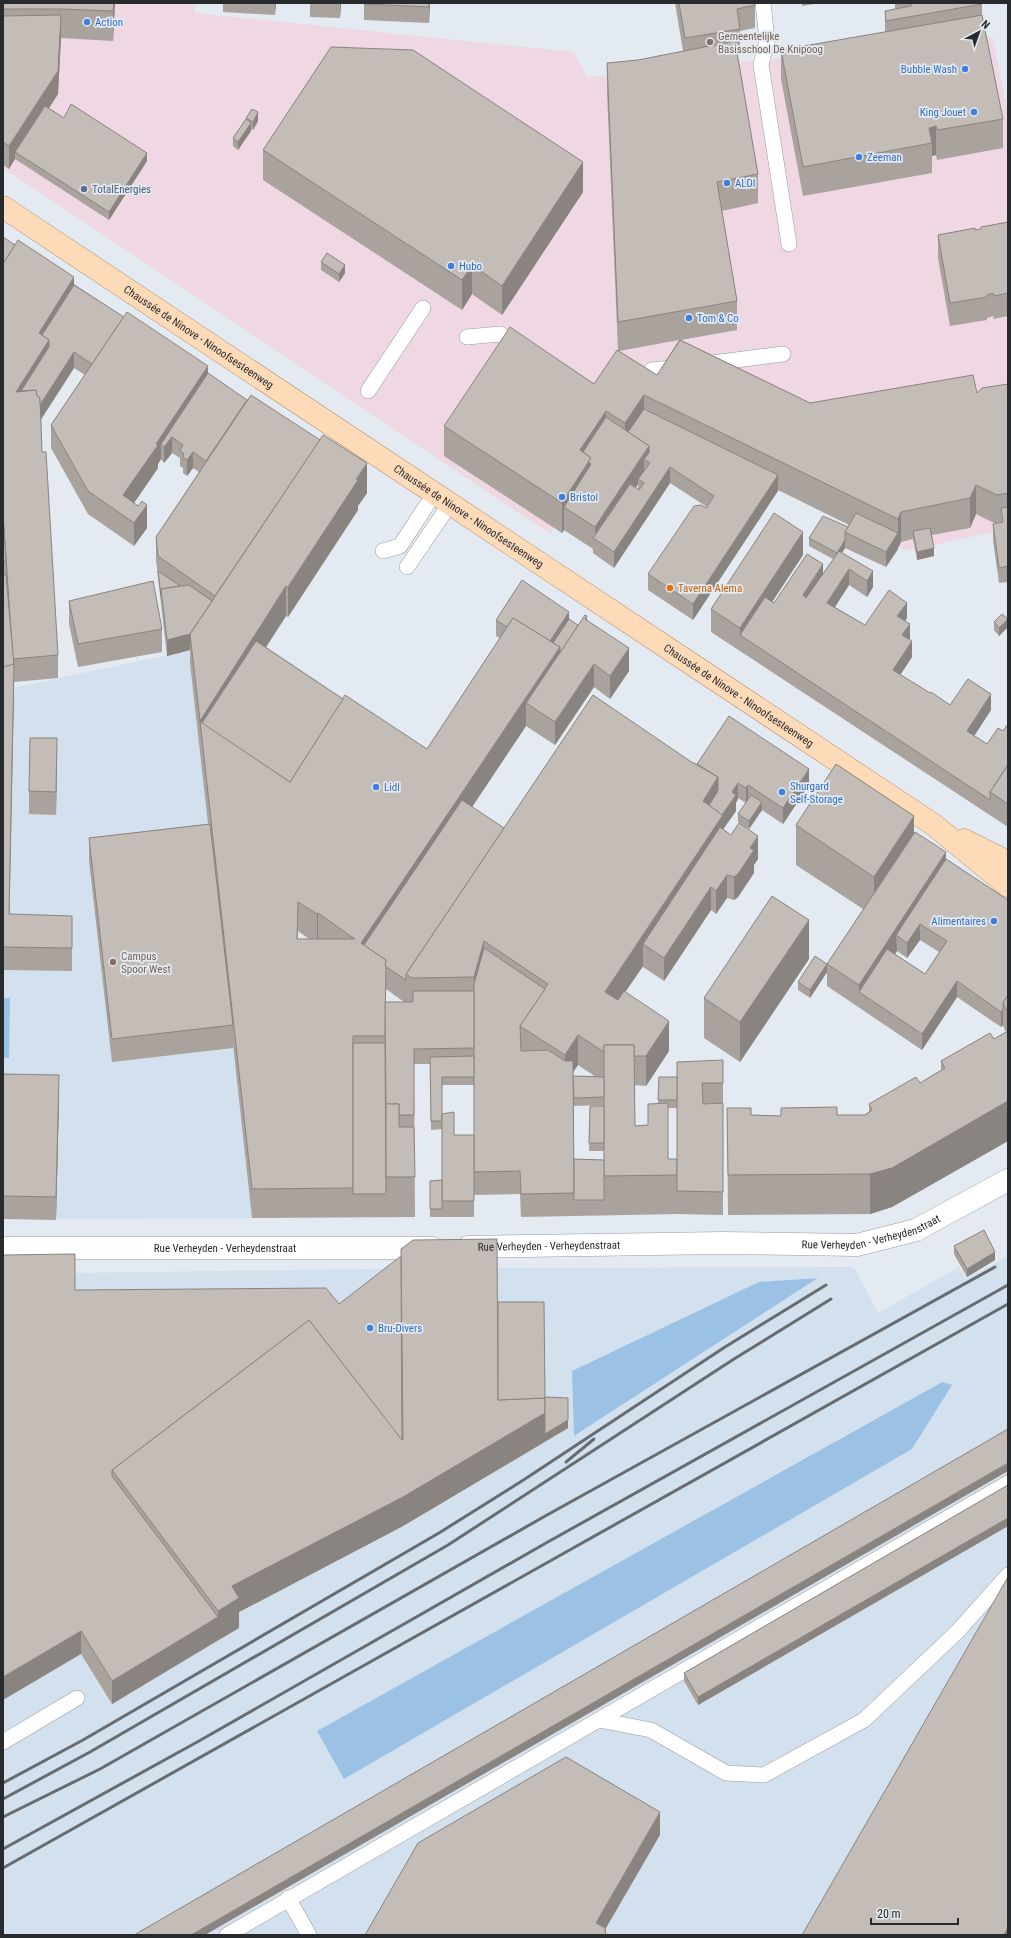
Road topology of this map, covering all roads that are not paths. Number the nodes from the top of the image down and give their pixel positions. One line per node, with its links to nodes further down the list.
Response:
1 (763, 3): 3 (lane)
2 (3, 207): 10 (main road, Chaussée de Ninove - Ninoofsesteenweg)
3 (789, 244)
4 (423, 308): 9 (lane)
5 (467, 337): 7 (lane)
6 (783, 354): 8 (lane)
7 (533, 356)
8 (652, 370)
9 (368, 391)
10 (442, 499): 11 (lane); 12 (lane); 13 (main road, Chaussée de Ninove - Ninoofsesteenweg)
11 (383, 551)
12 (407, 567)
13 (934, 825): 14 (main road, Chaussée de Ninove - Ninoofsesteenweg); 15 (main road, Chaussée de Ninove - Ninoofsesteenweg)
14 (1008, 862)
15 (1008, 886)
16 (1008, 1180): 17 (street, Rue Verheyden - Verheydenstraat)
17 (3, 1248)
18 (1008, 1483): 21 (lane)
19 (1008, 1575): 21 (lane)
20 (77, 1698): 22 (lane)
21 (599, 1720): 23 (lane)
22 (3, 1742)
23 (288, 1898): 24 (lane); 25 (lane)
24 (227, 1935)
25 (309, 1935)

